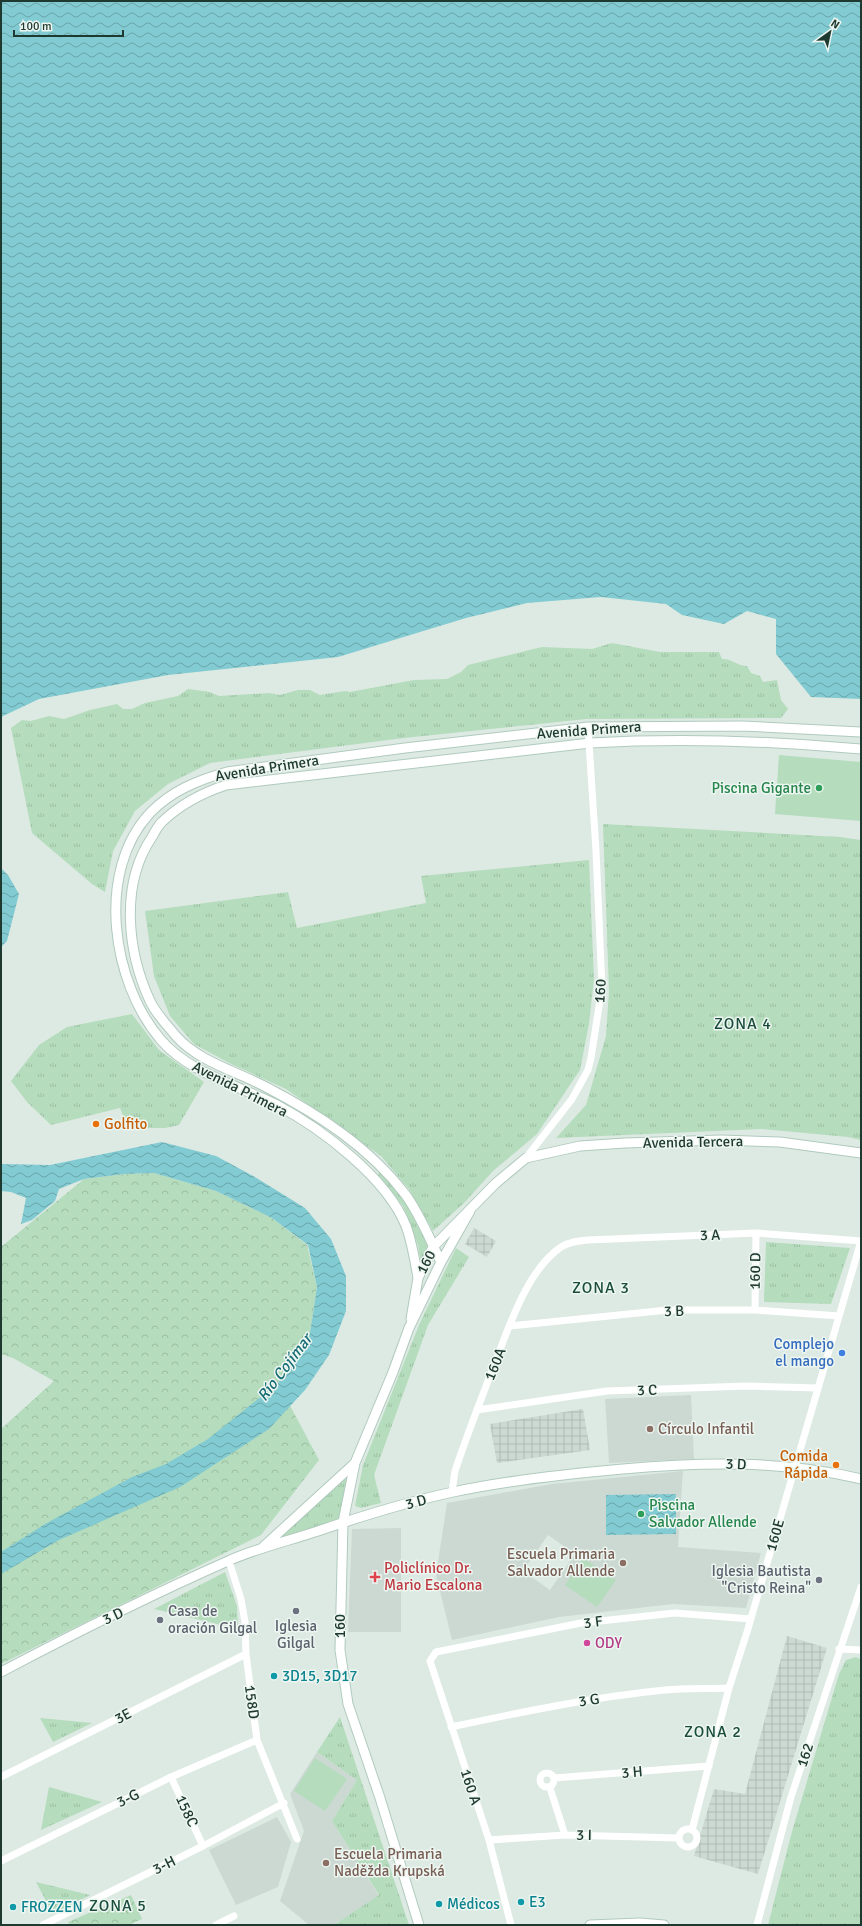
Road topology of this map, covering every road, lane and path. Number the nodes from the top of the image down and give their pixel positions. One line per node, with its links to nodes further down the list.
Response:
1 (588, 727): 2 (street, Avenida Primera); 3 (street, 160); 4 (street, Avenida Primera)
2 (861, 732)
3 (590, 743): 5 (street, Avenida Primera); 6 (street, Avenida Primera); 12 (street, 160)
4 (405, 748): 6 (street); 7 (street, Avenida Primera)
5 (861, 749)
6 (408, 762): 8 (street, Avenida Primera)
7 (227, 772): 8 (street); 9 (street, Avenida Primera)
8 (231, 784): 10 (street, Avenida Primera)
9 (116, 905): 10 (street); 20 (street, Avenida Primera)
10 (130, 905): 16 (street, Avenida Primera)
11 (861, 1152): 12 (street, Avenida Tercera)
12 (526, 1158): 13 (street, 160)
13 (470, 1211): 16 (street, 160); 18 (street, 160)
14 (756, 1233): 15 (street, 3 A); 17 (street, 3 A); 21 (street, 160 D)
15 (861, 1241): 22 (street, 160E)
16 (433, 1246): 18 (street, Avenida Primera); 20 (street, 160)
17 (561, 1248): 23 (street, 160A)
18 (441, 1262): 19 (street, 160)
19 (435, 1276): 20 (street); 24 (street, 160)
20 (418, 1278): 24 (street, 160)
21 (755, 1310): 22 (street, 3 B); 23 (street, 3 B)
22 (839, 1316): 25 (street, 160E)
23 (510, 1326): 26 (street, 160A)
24 (409, 1328): 27 (street, 160)
25 (818, 1388): 26 (street, 3 C); 28 (street, 160E)
26 (477, 1410): 30 (street, 160A)
27 (355, 1463): 31 (street, 160); 32 (street)
28 (794, 1468): 29 (street, 3 D); 30 (street, 3 D); 35 (street, 160E)
29 (861, 1479)
30 (452, 1492): 31 (street, 3 D)
31 (343, 1522): 32 (street, 3 D); 60 (street, 160)
32 (260, 1549): 33 (street, 3 D)
33 (229, 1561): 39 (street, 158D); 40 (street, 3 D)
34 (861, 1587): 36 (street, 162)
35 (751, 1619): 38 (street, 3 F); 41 (street, 160E)
36 (839, 1649): 37 (street); 64 (street, 162)
37 (861, 1650)
38 (436, 1652): 42 (street, 160 A)
39 (246, 1654): 43 (street, 158D); 45 (street, 3E)
40 (1, 1672)
41 (729, 1688): 42 (street, 3 G); 44 (street, 160E)
42 (451, 1728): 54 (street, 160 A)
43 (257, 1740): 46 (street, 3-G); 49 (street, 158D)
44 (709, 1766): 47 (street, 3 H); 50 (street, 160E)
45 (1, 1777)
46 (171, 1777): 55 (street, 158C); 56 (street, 3-G)
47 (554, 1778): 48 (street); 48 (street)
48 (550, 1788): 51 (street)
49 (284, 1804): 53 (street, 158D); 55 (street, 3-H)
50 (692, 1830): 52 (street); 52 (street)
51 (565, 1835): 52 (street, 3 I); 54 (street, 3 I)
52 (679, 1838)
53 (297, 1839)
54 (489, 1840): 61 (street, 160 A)
55 (203, 1846): 58 (street, 3-H)
56 (1, 1861)
57 (234, 1916): 59 (street)
58 (42, 1925)
59 (216, 1925)
60 (419, 1925)
61 (511, 1925)
62 (590, 1925): 63 (street)
63 (664, 1925)
64 (757, 1925)

